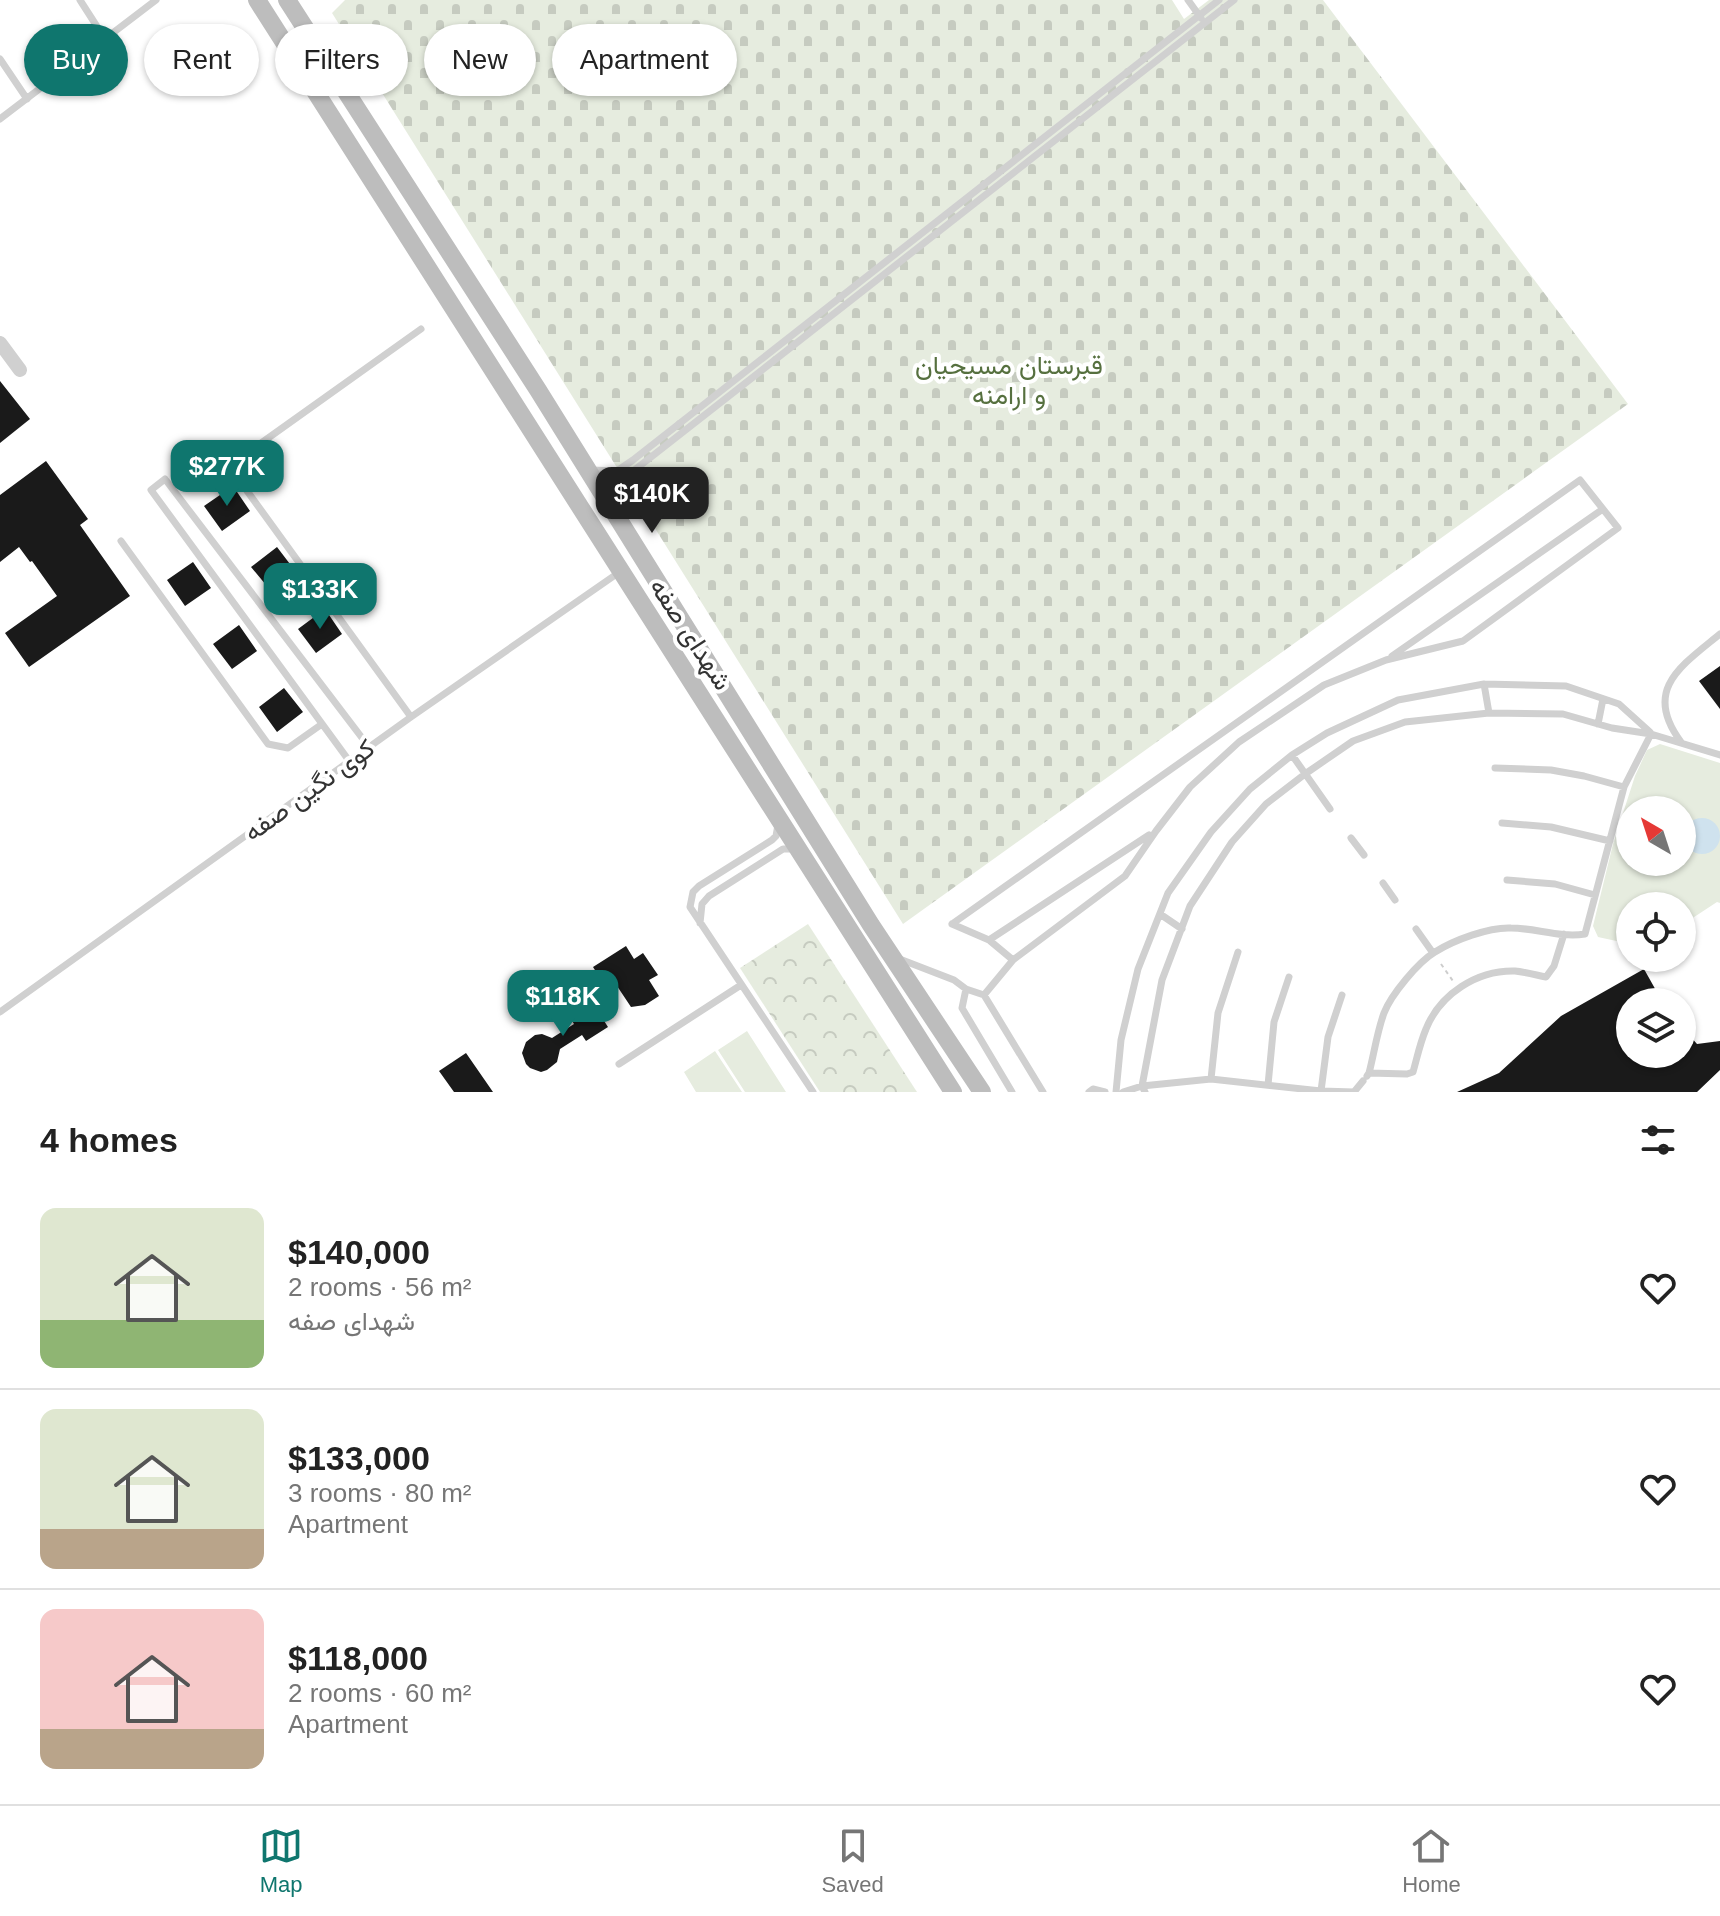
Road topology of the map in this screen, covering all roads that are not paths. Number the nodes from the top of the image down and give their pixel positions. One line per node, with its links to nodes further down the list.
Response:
1 (80, 0): 9 (lane)
2 (156, 0): 10 (lane)
3 (257, 0): 16 (main road, شهدای صفه)
4 (287, 0): 15 (main road, شهدای صفه)
5 (1188, 0): 8 (lane)
6 (1219, 0): 8 (lane)
7 (1234, 0): 8 (lane)
8 (1202, 20): 20 (lane); 21 (lane)
9 (95, 24)
10 (125, 24)
11 (0, 59): 13 (lane)
12 (31, 96): 13 (lane)
13 (27, 99): 14 (lane)
14 (0, 119)
15 (477, 296): 16 (main road); 20 (main road, شهدای صفه)
16 (454, 310): 24 (main road, شهدای صفه)
17 (421, 329): 30 (lane)
18 (0, 343): 19 (street)
19 (20, 370)
20 (587, 470): 21 (main road, شهدای صفه)
21 (610, 506): 62 (main road, شهدای صفه)
22 (1603, 509): 26 (lane); 26 (lane); 59 (lane)
23 (121, 541): 31 (lane)
24 (621, 571): 30 (lane, کوی نگین صفه); 43 (main road, شهدای صفه)
25 (1720, 634): 34 (lane)
26 (1386, 660): 45 (lane)
27 (1484, 684): 28 (lane); 29 (lane); 36 (lane)
28 (1603, 699): 32 (lane); 33 (lane)
29 (1489, 713): 32 (lane); 40 (lane)
30 (411, 717): 35 (lane, کوی نگین صفه)
31 (322, 724): 35 (lane); 38 (lane)
32 (1598, 724): 33 (lane)
33 (1651, 734): 34 (lane); 41 (lane)
34 (1683, 744): 37 (lane)
35 (369, 747): 38 (lane, کوی نگین صفه)
36 (1292, 755): 40 (lane); 54 (lane)
37 (1720, 755)
38 (350, 762): 69 (lane, کوی نگین صفه)
39 (1495, 768): 41 (lane)
40 (1305, 774): 42 (lane); 56 (lane)
41 (1624, 787): 47 (lane)
42 (1330, 809)
43 (778, 819): 48 (main road, شهدای صفه); 55 (lane)
44 (1502, 823): 47 (lane)
45 (1155, 832): 59 (lane); 63 (lane)
46 (1351, 838): 49 (lane)
47 (1610, 841): 52 (lane)
48 (798, 851): 55 (lane); 78 (main road, شهدای صفه)
49 (1364, 855)
50 (1507, 880): 52 (lane)
51 (1383, 883): 53 (lane)
52 (1595, 895): 58 (lane)
53 (1395, 900)
54 (1160, 914): 56 (lane); 84 (lane)
55 (700, 923): 65 (lane)
56 (1182, 929): 75 (lane)
57 (1416, 929): 61 (lane)
58 (1564, 934): 61 (lane); 71 (lane)
59 (989, 940): 63 (lane)
60 (1238, 952): 72 (lane)
61 (1433, 953): 71 (lane)
62 (892, 956): 66 (lane); 79 (main road, شهدای صفه)
63 (1013, 960): 67 (lane)
64 (1289, 977): 74 (lane)
65 (741, 985): 70 (lane); 77 (lane)
66 (966, 989): 67 (lane); 80 (lane)
67 (984, 995): 81 (lane)
68 (1342, 995): 76 (lane)
69 (0, 1012)
70 (619, 1064)
71 (1366, 1077): 76 (lane)
72 (1211, 1079): 73 (lane); 74 (lane)
73 (1192, 1081): 75 (lane); 86 (lane)
74 (1268, 1085): 76 (lane)
75 (1144, 1089): 85 (lane)
76 (1321, 1091)
77 (813, 1092)
78 (953, 1092)
79 (982, 1092)
80 (1012, 1092)
81 (1043, 1092)
82 (1089, 1092): 83 (lane)
83 (1105, 1092)
84 (1116, 1092)
85 (1123, 1092)
86 (1187, 1092)

